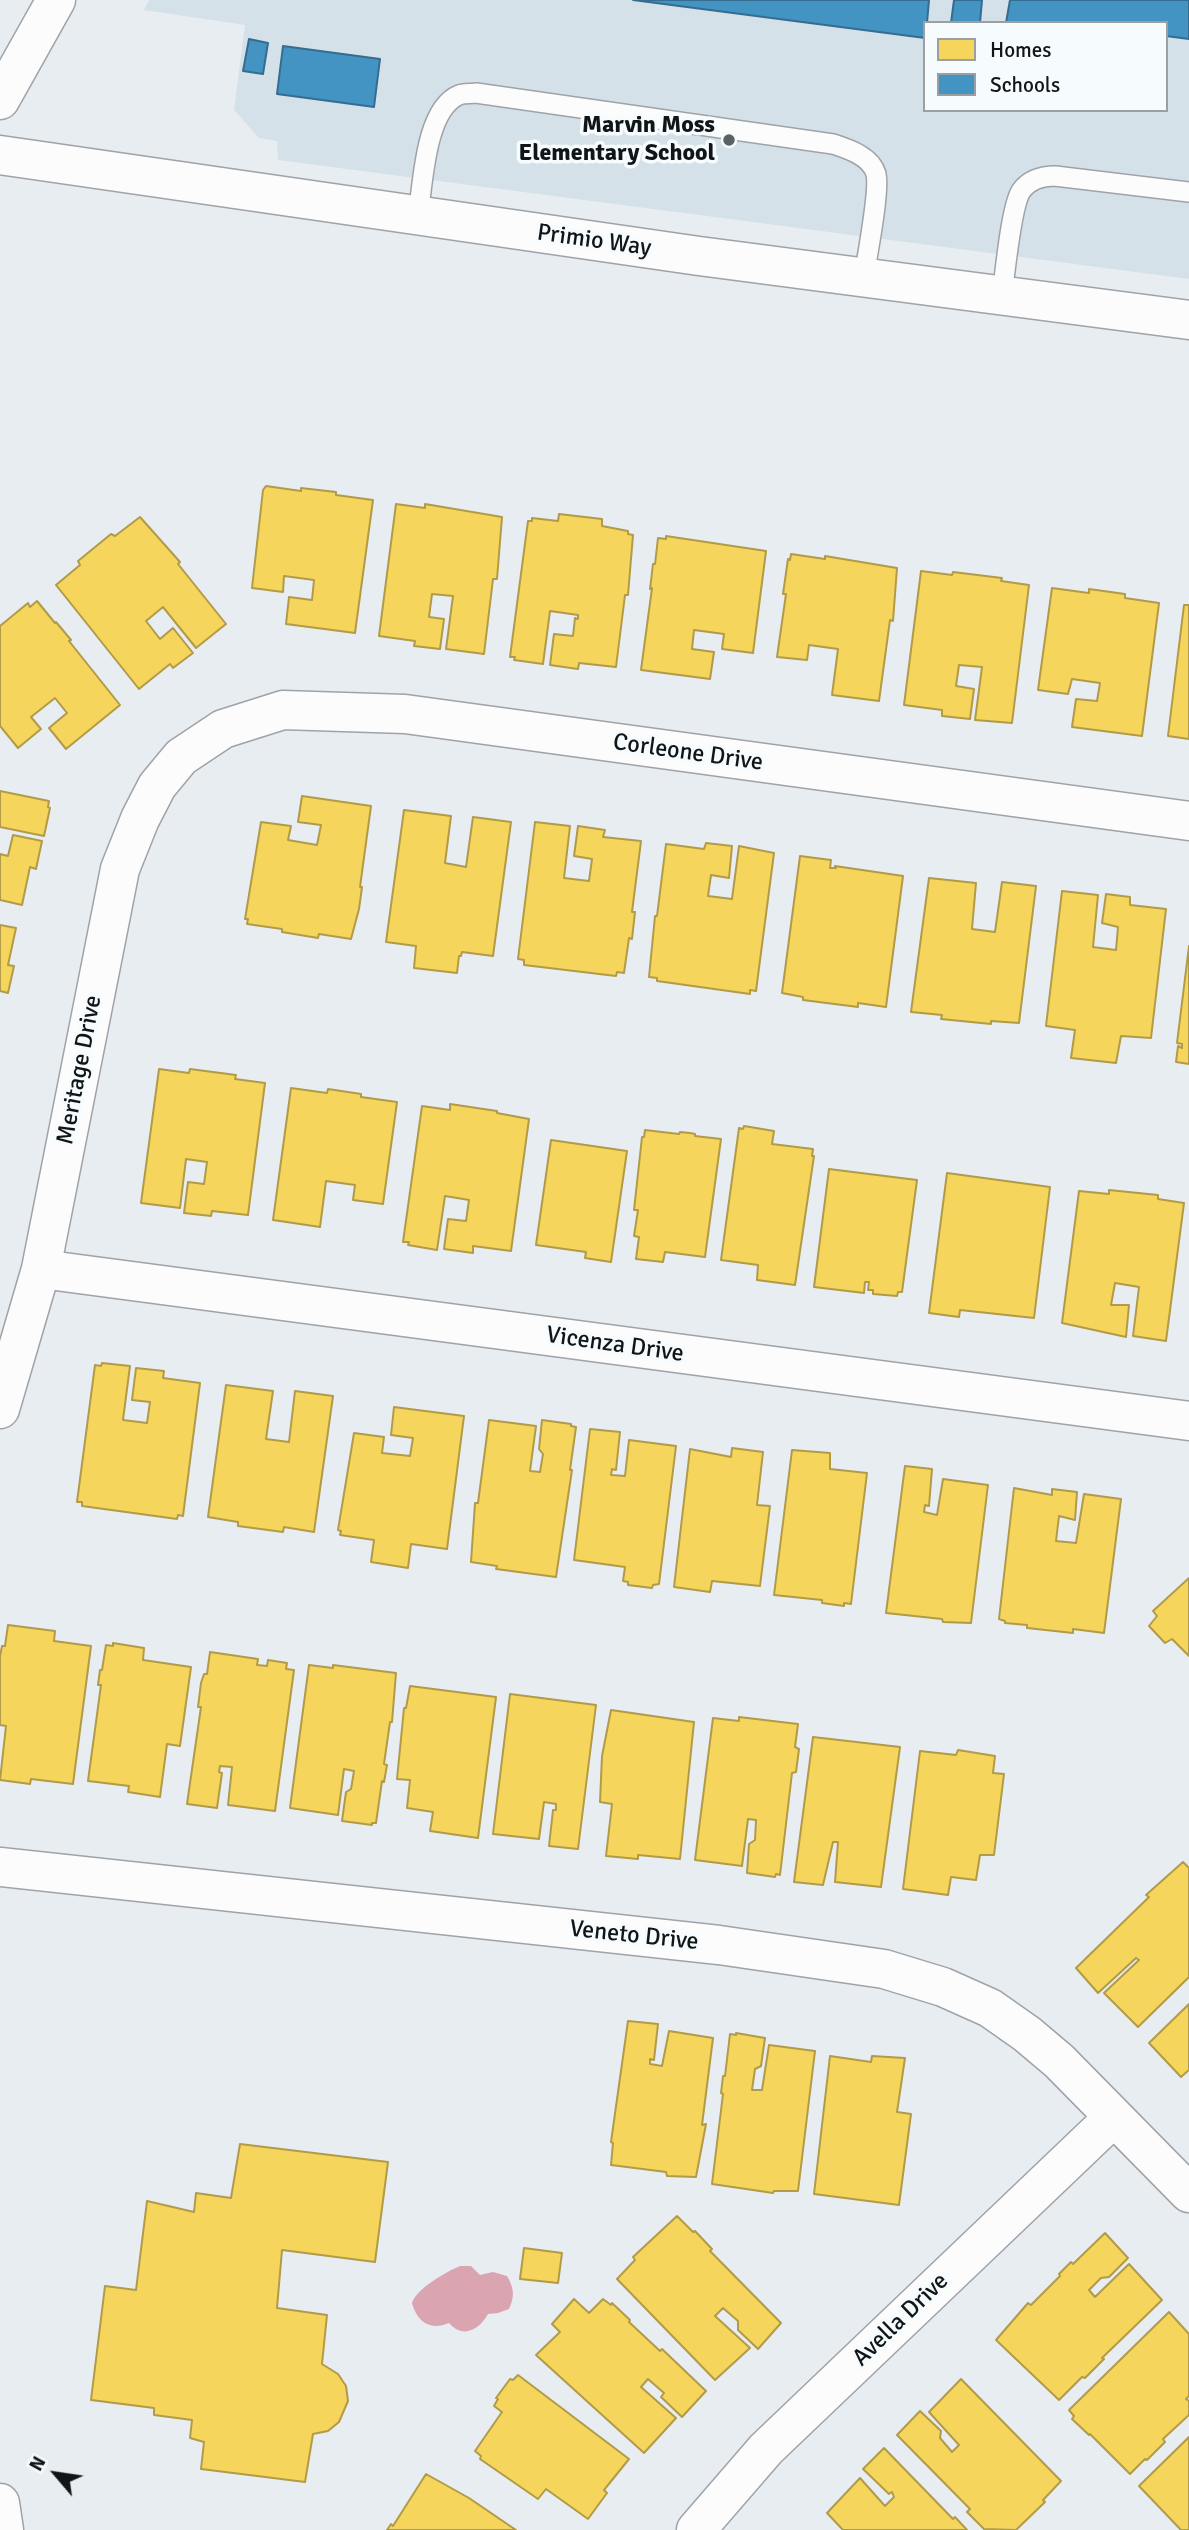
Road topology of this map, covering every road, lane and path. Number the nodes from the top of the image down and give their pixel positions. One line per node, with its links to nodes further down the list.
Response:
1 (56, 0): 2 (street)
2 (0, 100)
3 (0, 155): 5 (street, Primio Way)
4 (1189, 191): 7 (lane)
5 (418, 215): 6 (street, Primio Way); 6 (lane)
6 (864, 278): 7 (street, Primio Way)
7 (1002, 295): 8 (street, Primio Way)
8 (1189, 320)
9 (194, 749): 10 (street, Corleone Drive); 11 (street, Meritage Drive)
10 (1189, 821)
11 (41, 1269): 12 (street, Meritage Drive); 13 (street, Vicenza Drive)
12 (0, 1409)
13 (1189, 1421)
14 (0, 1867): 15 (street, Veneto Drive)
15 (1114, 2118): 16 (street, Veneto Drive); 19 (street, Avella Drive)
16 (1189, 2193)
17 (0, 2503): 18 (street)
18 (4, 2530)
19 (696, 2530)

